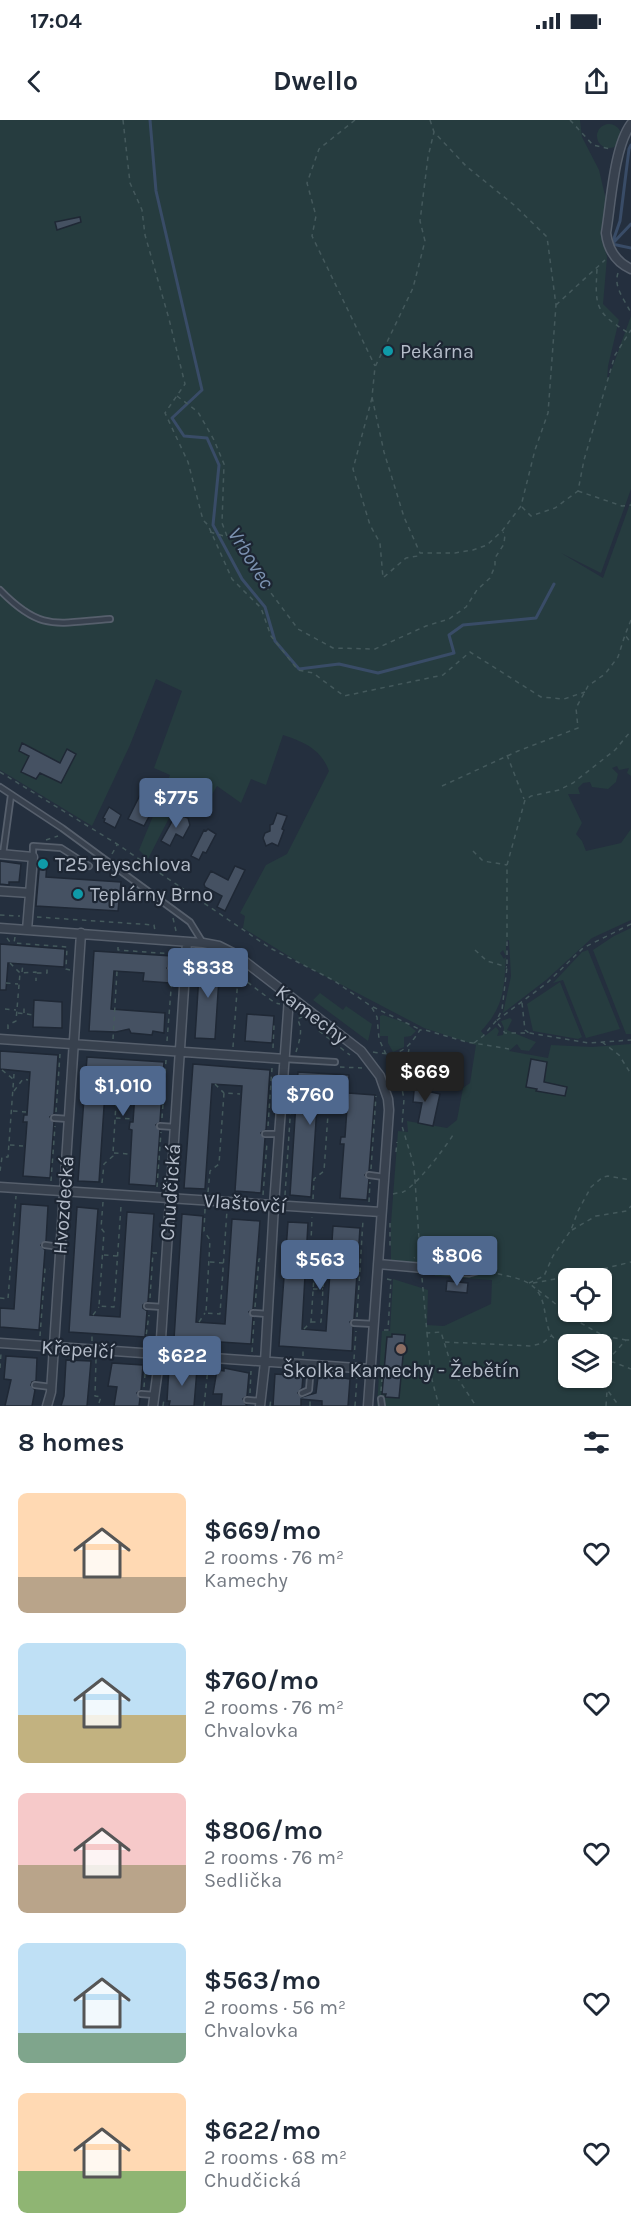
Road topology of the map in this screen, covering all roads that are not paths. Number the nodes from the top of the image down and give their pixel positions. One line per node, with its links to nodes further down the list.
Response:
1 (630, 122): 2 (street)
2 (628, 267)
3 (0, 590): 4 (lane)
4 (110, 619)
5 (0, 787): 6 (lane)
6 (11, 795): 7 (lane); 16 (lane)
7 (2, 854): 8 (street)
8 (33, 857): 9 (lane); 11 (street)
9 (89, 866)
10 (0, 891): 11 (street)
11 (30, 894): 13 (street)
12 (0, 928): 13 (street, Kamechy)
13 (27, 930): 14 (street, Kamechy)
14 (81, 933): 15 (street, Kamechy); 21 (street, Hvozdecká)
15 (187, 942): 16 (street, Kamechy); 18 (street, Chudčická)
16 (203, 943): 19 (street, Kamechy)
17 (172, 968): 18 (lane)
18 (185, 969): 22 (street, Chudčická)
19 (289, 998): 23 (street); 32 (street, Kamechy)
20 (0, 1039): 21 (street)
21 (74, 1043): 22 (street); 26 (street, Hvozdecká)
22 (180, 1051): 23 (street); 28 (street, Chudčická)
23 (290, 1059): 24 (lane); 30 (street)
24 (335, 1064)
25 (55, 1118): 26 (lane)
26 (69, 1119): 34 (street, Hvozdecká)
27 (160, 1126): 28 (lane)
28 (175, 1127): 35 (street, Chudčická)
29 (266, 1134): 30 (lane)
30 (279, 1134): 36 (street)
31 (370, 1175): 32 (lane)
32 (384, 1177): 37 (street, Kamechy)
33 (0, 1187): 34 (street, Vlaštovčí)
34 (64, 1192): 35 (street, Vlaštovčí); 39 (street, Hvozdecká)
35 (170, 1199): 36 (street, Vlaštovčí); 43 (street, Chudčická)
36 (274, 1205): 37 (street, Vlaštovčí); 45 (street)
37 (381, 1212): 41 (street, Kamechy)
38 (45, 1245): 39 (lane)
39 (60, 1247): 49 (street, Hvozdecká)
40 (486, 1262): 41 (street)
41 (378, 1264): 47 (street, Kamechy)
42 (148, 1306): 43 (lane)
43 (163, 1307): 50 (street, Chudčická)
44 (254, 1313): 45 (lane)
45 (268, 1314): 51 (street)
46 (355, 1323): 47 (lane)
47 (374, 1324): 53 (street, Kamechy)
48 (1, 1343): 49 (street, Křepelčí)
49 (53, 1347): 50 (street, Křepelčí); 55 (street, Hvozdecká)
50 (160, 1354): 51 (street, Křepelčí); 58 (street, Chudčická)
51 (265, 1362): 52 (street, Křepelčí); 61 (street)
52 (311, 1365): 53 (street, Křepelčí); 56 (lane)
53 (380, 1367): 64 (street, Kamechy)
54 (35, 1385): 55 (lane)
55 (51, 1387): 62 (street, Hvozdecká)
56 (302, 1393)
57 (142, 1394): 58 (lane)
58 (159, 1396): 63 (street, Chudčická)
59 (248, 1400): 61 (lane)
60 (381, 1400): 65 (lane)
61 (261, 1403)
62 (47, 1406)
63 (153, 1406)
64 (368, 1406)
65 (382, 1406)

